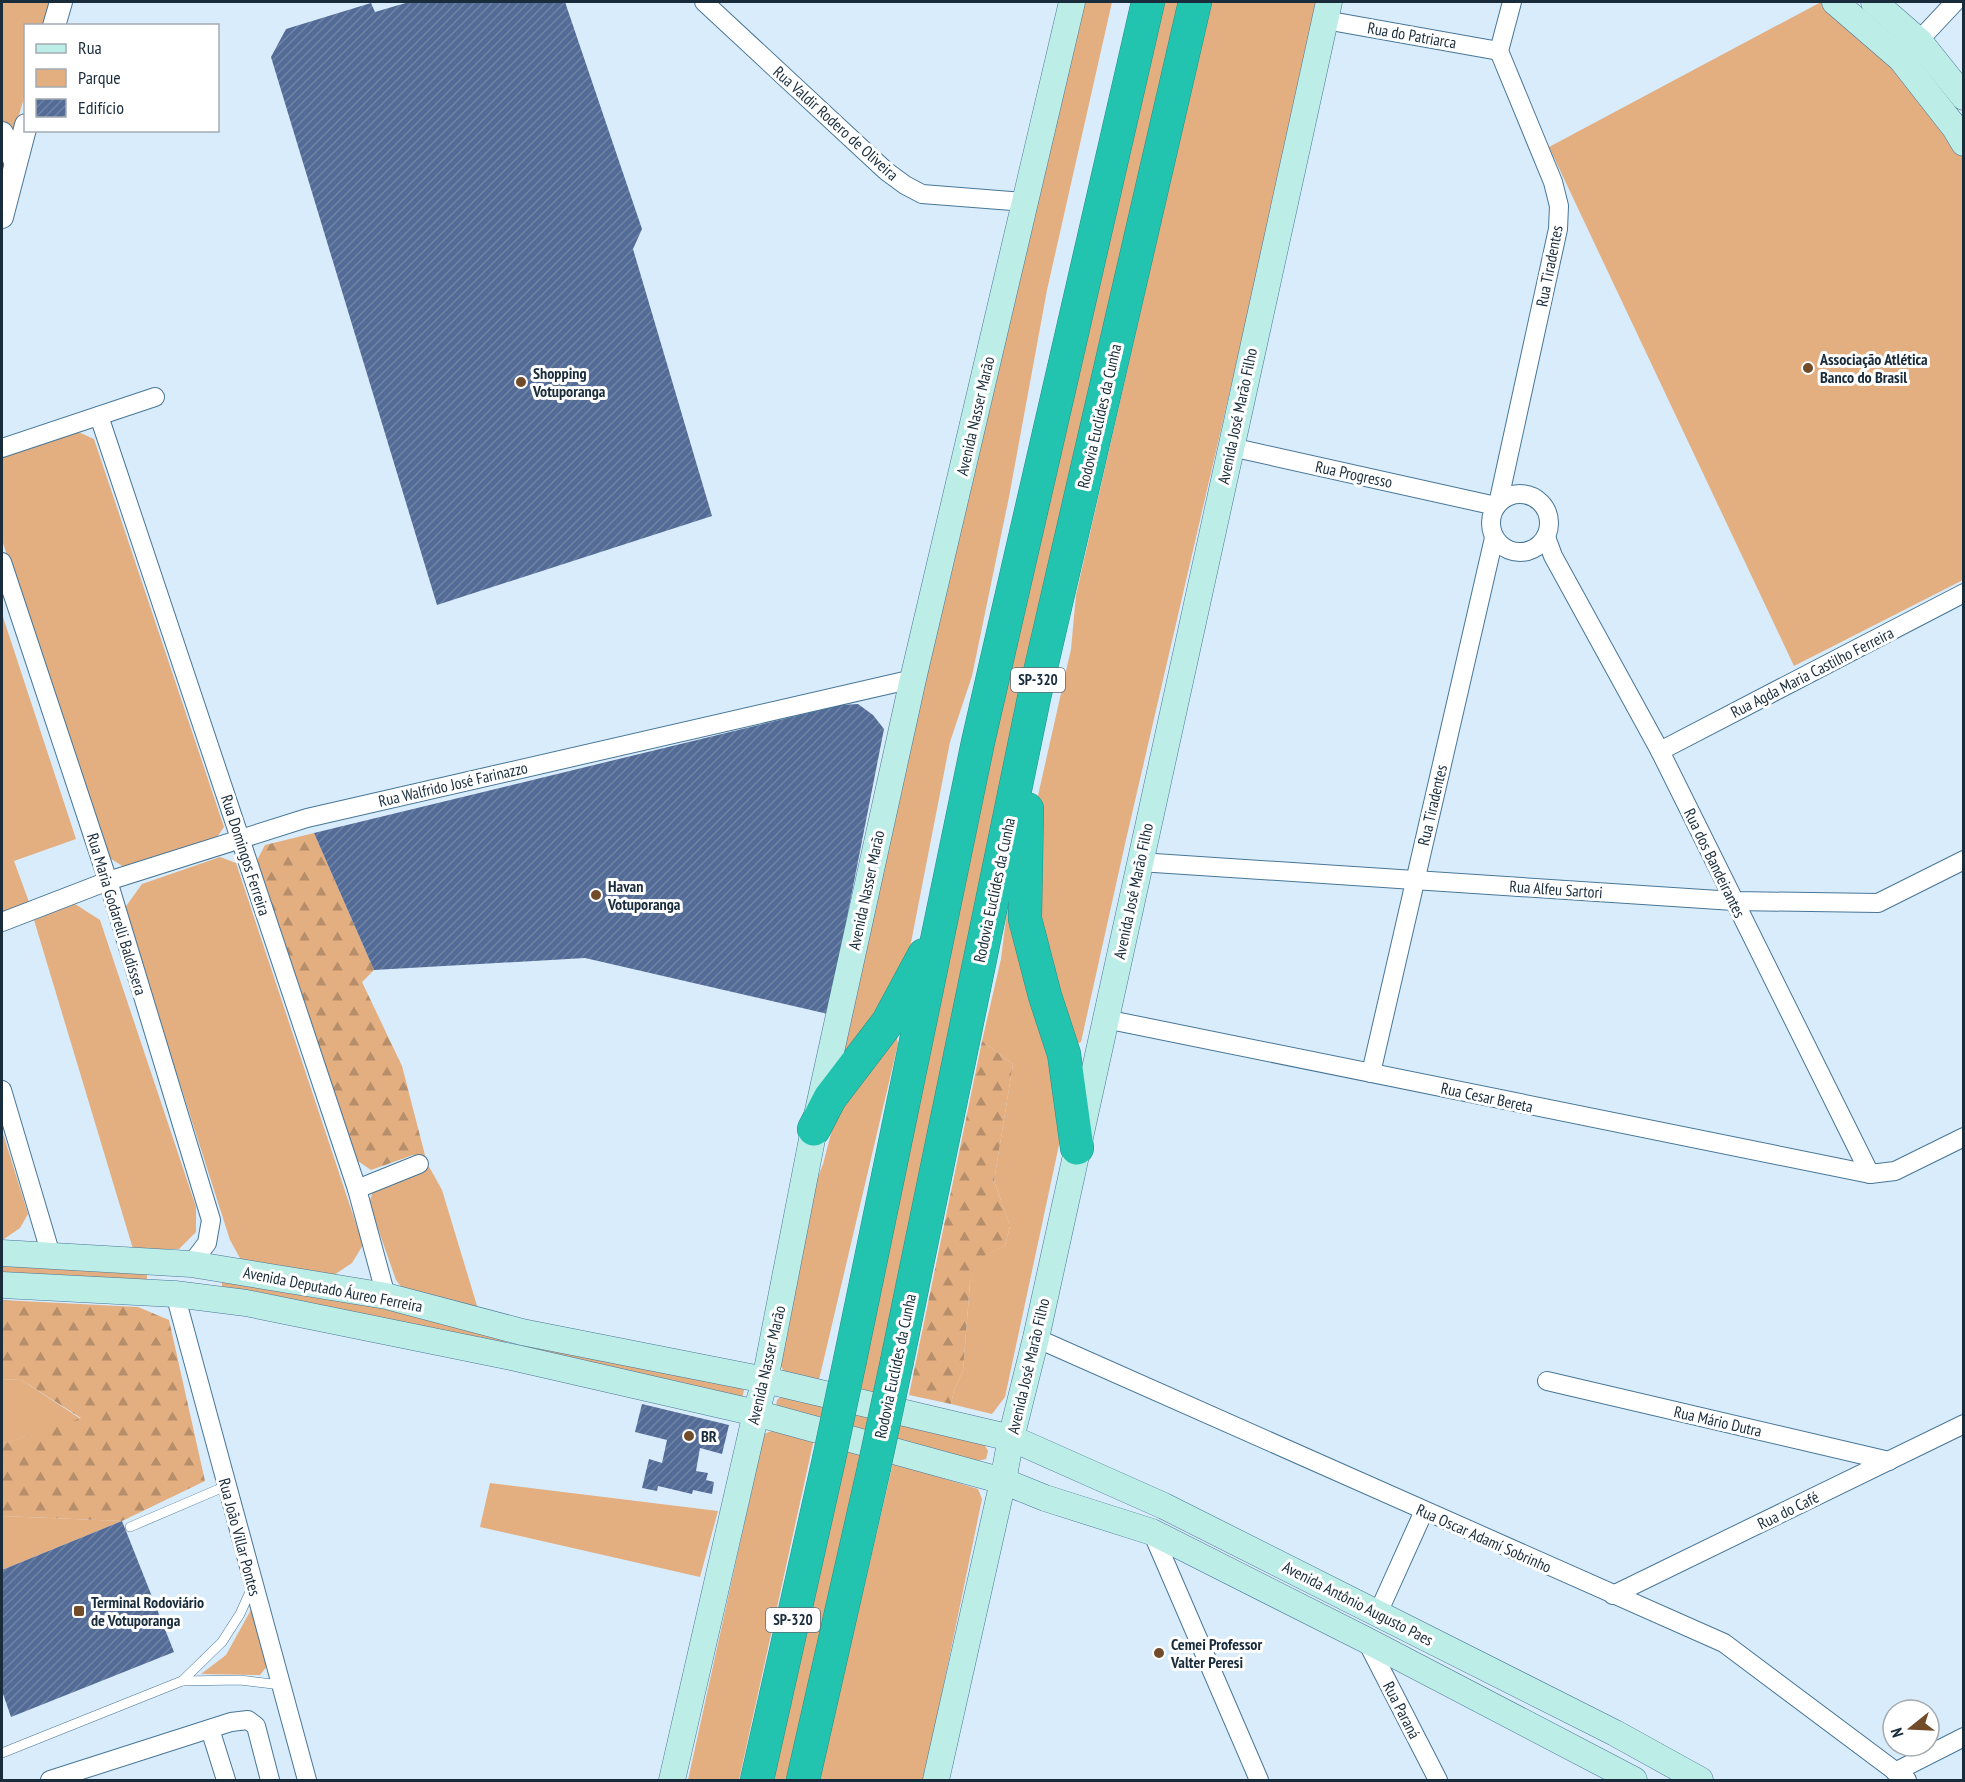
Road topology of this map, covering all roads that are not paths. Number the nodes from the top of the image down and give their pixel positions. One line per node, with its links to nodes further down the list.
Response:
1 (61, 2): 11 (street)
2 (704, 2): 19 (street, Rua Valdir Rodero de Oliveira)
3 (1072, 2): 19 (main road, Avenida Nasser Marão)
4 (1148, 2): 42 (highway, SP-320)
5 (1195, 2): 33 (highway, Rodovia Euclides da Cunha / SP-320)
6 (1512, 2): 13 (street)
7 (1835, 2): 12 (main road)
8 (1874, 2): 12 (main road)
9 (1955, 2): 12 (street)
10 (1327, 11): 13 (street, Rua do Patriarca); 23 (main road, Avenida José Marão Filho)
11 (55, 24)
12 (1910, 50): 14 (main road); 17 (main road)
13 (1499, 51): 25 (street, Rua Tiradentes)
14 (1964, 97)
15 (24, 132): 18 (street)
16 (2, 133): 18 (street)
17 (1964, 143)
18 (15, 161): 20 (street)
19 (1025, 202): 32 (main road, Avenida Nasser Marão)
20 (2, 217)
21 (155, 397): 22 (street)
22 (99, 416): 24 (street); 35 (street, Rua Domingos Ferreira)
23 (1231, 447): 25 (street, Rua Progresso); 37 (main road, Avenida José Marão Filho)
24 (2, 448)
25 (1491, 507): 26 (street); 27 (street)
26 (1546, 537): 28 (street); 29 (street, Rua dos Bandeirantes)
27 (1494, 538): 28 (street); 38 (street, Rua Tiradentes)
28 (1531, 550): 29 (street)
29 (1553, 556): 34 (street, Rua dos Bandeirantes)
30 (2, 562): 39 (street, Rua Maria Godarelli Baldissera)
31 (1964, 593): 34 (street, Rua Agda Maria Castilho Ferreira)
32 (913, 679): 35 (street, Rua Walfrido José Farinazzo); 46 (main road, Avenida Nasser Marão)
33 (1034, 698): 48 (highway); 92 (highway, Rodovia Euclides da Cunha / SP-320, bridge)
34 (1660, 750): 40 (street, Rua dos Bandeirantes)
35 (240, 838): 39 (street, Rua Walfrido José Farinazzo); 51 (street, Rua Domingos Ferreira)
36 (1964, 860): 40 (street, Rua Alfeu Sartori)
37 (1139, 862): 38 (street, Rua Alfeu Sartori); 43 (main road, Avenida José Marão Filho)
38 (1415, 879): 40 (street, Rua Alfeu Sartori); 44 (street, Rua Tiradentes)
39 (108, 881): 41 (street, Rua Walfrido José Farinazzo); 54 (street, Rua Maria Godarelli Baldissera)
40 (1734, 901): 50 (street, Rua dos Bandeirantes)
41 (2, 922)
42 (941, 925): 46 (highway); 91 (highway, SP-320, bridge)
43 (1105, 1018): 44 (street, Rua Cesar Bereta); 48 (main road, Avenida José Marão Filho)
44 (1371, 1073): 50 (street, Rua Cesar Bereta)
45 (2, 1090): 53 (street)
46 (814, 1129): 61 (main road, Avenida Nasser Marão)
47 (1964, 1137): 50 (street)
48 (1077, 1148): 59 (main road, Avenida José Marão Filho)
49 (419, 1164): 51 (street)
50 (1870, 1174)
51 (357, 1189): 57 (street, Rua Domingos Ferreira)
52 (2, 1252): 53 (main road, Avenida Deputado Áureo Ferreira)
53 (51, 1255): 54 (main road, Avenida Deputado Áureo Ferreira)
54 (191, 1264): 56 (main road); 57 (main road, Avenida Deputado Áureo Ferreira)
55 (2, 1285): 56 (main road, Avenida Deputado Áureo Ferreira)
56 (175, 1294): 60 (main road, Avenida Deputado Áureo Ferreira); 68 (street, Rua João Villar Pontes)
57 (386, 1296): 58 (main road, Avenida Deputado Áureo Ferreira)
58 (522, 1332): 60 (main road); 61 (main road, Avenida Deputado Áureo Ferreira)
59 (1036, 1338): 65 (main road, Avenida José Marão Filho); 70 (street, Rua Oscar Adamí Sobrinho)
60 (516, 1358): 63 (main road, Avenida Deputado Áureo Ferreira)
61 (765, 1380): 63 (main road, Avenida Nasser Marão); 65 (main road, Avenida Deputado Áureo Ferreira)
62 (1547, 1381): 66 (street, Rua Mário Dutra)
63 (756, 1413): 67 (main road, Avenida Deputado Áureo Ferreira); 90 (main road, Avenida Nasser Marão)
64 (1964, 1424): 66 (street, Rua do Café)
65 (1011, 1438): 67 (main road, Avenida José Marão Filho); 69 (main road, Avenida Antônio Augusto Paes)
66 (1889, 1461): 74 (street, Rua do Café)
67 (1003, 1481): 72 (main road, Avenida Antônio Augusto Paes); 93 (main road, Avenida José Marão Filho)
68 (226, 1486): 71 (lane); 73 (street, Rua João Villar Pontes)
69 (1164, 1506): 72 (main road); 75 (main road, Avenida Antônio Augusto Paes)
70 (1424, 1511): 74 (street, Rua Oscar Adamí Sobrinho); 75 (street)
71 (130, 1527)
72 (1152, 1532): 76 (main road, Avenida Antônio Augusto Paes); 94 (street)
73 (253, 1584): 77 (lane); 78 (street, Rua João Villar Pontes)
74 (1613, 1595): 85 (street, Rua Oscar Adamí Sobrinho)
75 (1378, 1613): 76 (main road); 84 (main road, Avenida Antônio Augusto Paes)
76 (1366, 1640): 95 (street, Rua Paraná); 96 (main road, Avenida Antônio Augusto Paes)
77 (182, 1681): 78 (lane); 82 (lane)
78 (281, 1685): 89 (street, Rua João Villar Pontes)
79 (210, 1729): 86 (street); 87 (street); 88 (street)
80 (1964, 1737): 85 (street)
81 (2, 1746): 82 (lane)
82 (12, 1747): 83 (lane)
83 (2, 1753)
84 (1669, 1773): 97 (main road, Avenida Antônio Augusto Paes)
85 (1901, 1776)
86 (50, 1780)
87 (226, 1780)
88 (270, 1780)
89 (307, 1780)
90 (672, 1780)
91 (757, 1780)
92 (803, 1780)
93 (936, 1780)
94 (1259, 1780)
95 (1438, 1780)
96 (1634, 1780)
97 (1700, 1780)

